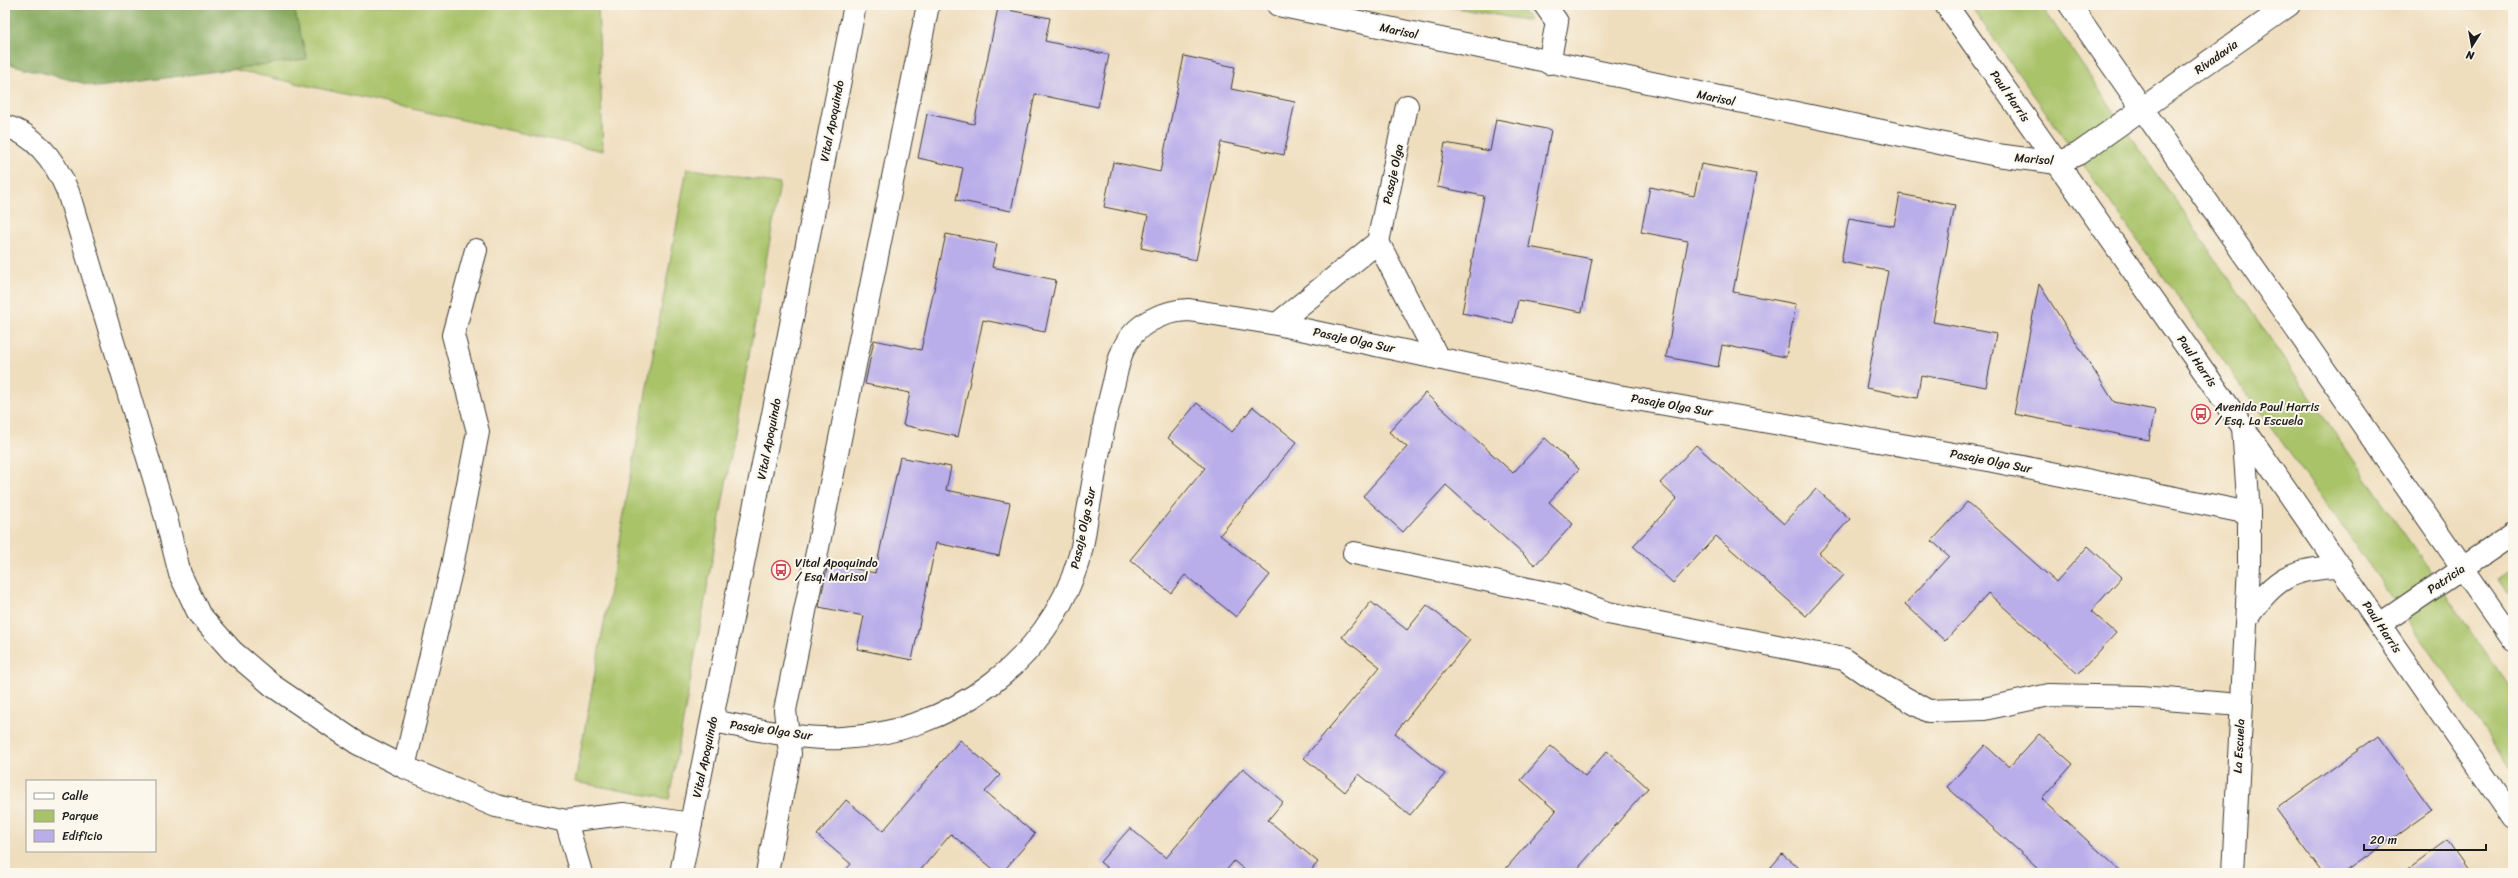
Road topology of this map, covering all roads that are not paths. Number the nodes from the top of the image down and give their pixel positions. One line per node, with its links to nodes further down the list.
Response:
1 (855, 5): 27 (street, Vital Apoquindo)
2 (928, 5): 28 (street)
3 (1278, 5): 8 (street, Marisol)
4 (1545, 5): 8 (street)
5 (1946, 5): 12 (street, Paul Harris)
6 (2070, 5): 10 (street)
7 (2289, 5): 10 (street, Rivadavia)
8 (1549, 63): 12 (street, Marisol)
9 (1408, 106): 13 (street, Pasaje Olga)
10 (2142, 109): 12 (street, Marisol); 22 (street)
11 (5, 126): 29 (street)
12 (2057, 163): 17 (street, Paul Harris)
13 (1378, 242): 15 (street); 16 (street)
14 (476, 250): 29 (street)
15 (1277, 324): 16 (street, Pasaje Olga Sur); 28 (street, Pasaje Olga Sur)
16 (1438, 358): 18 (street, Pasaje Olga Sur)
17 (2243, 427): 18 (street, La Escuela); 21 (street, Paul Harris)
18 (2249, 513): 23 (street, La Escuela)
19 (2513, 534): 22 (street, Patricia)
20 (1354, 553): 26 (street)
21 (2341, 567): 23 (street, La Escuela); 24 (street, Paul Harris)
22 (2464, 567): 24 (street, Patricia); 25 (street)
23 (2247, 618): 26 (street, La Escuela)
24 (2380, 624): 30 (street, Paul Harris)
25 (2513, 640)
26 (2241, 705): 36 (street, La Escuela)
27 (713, 721): 28 (street, Pasaje Olga Sur); 32 (street, Vital Apoquindo)
28 (788, 735): 35 (street)
29 (404, 766): 31 (street)
30 (2513, 818)
31 (566, 821): 32 (street); 33 (street)
32 (691, 824): 34 (street, Vital Apoquindo)
33 (581, 873)
34 (681, 873)
35 (767, 873)
36 (2233, 873)

